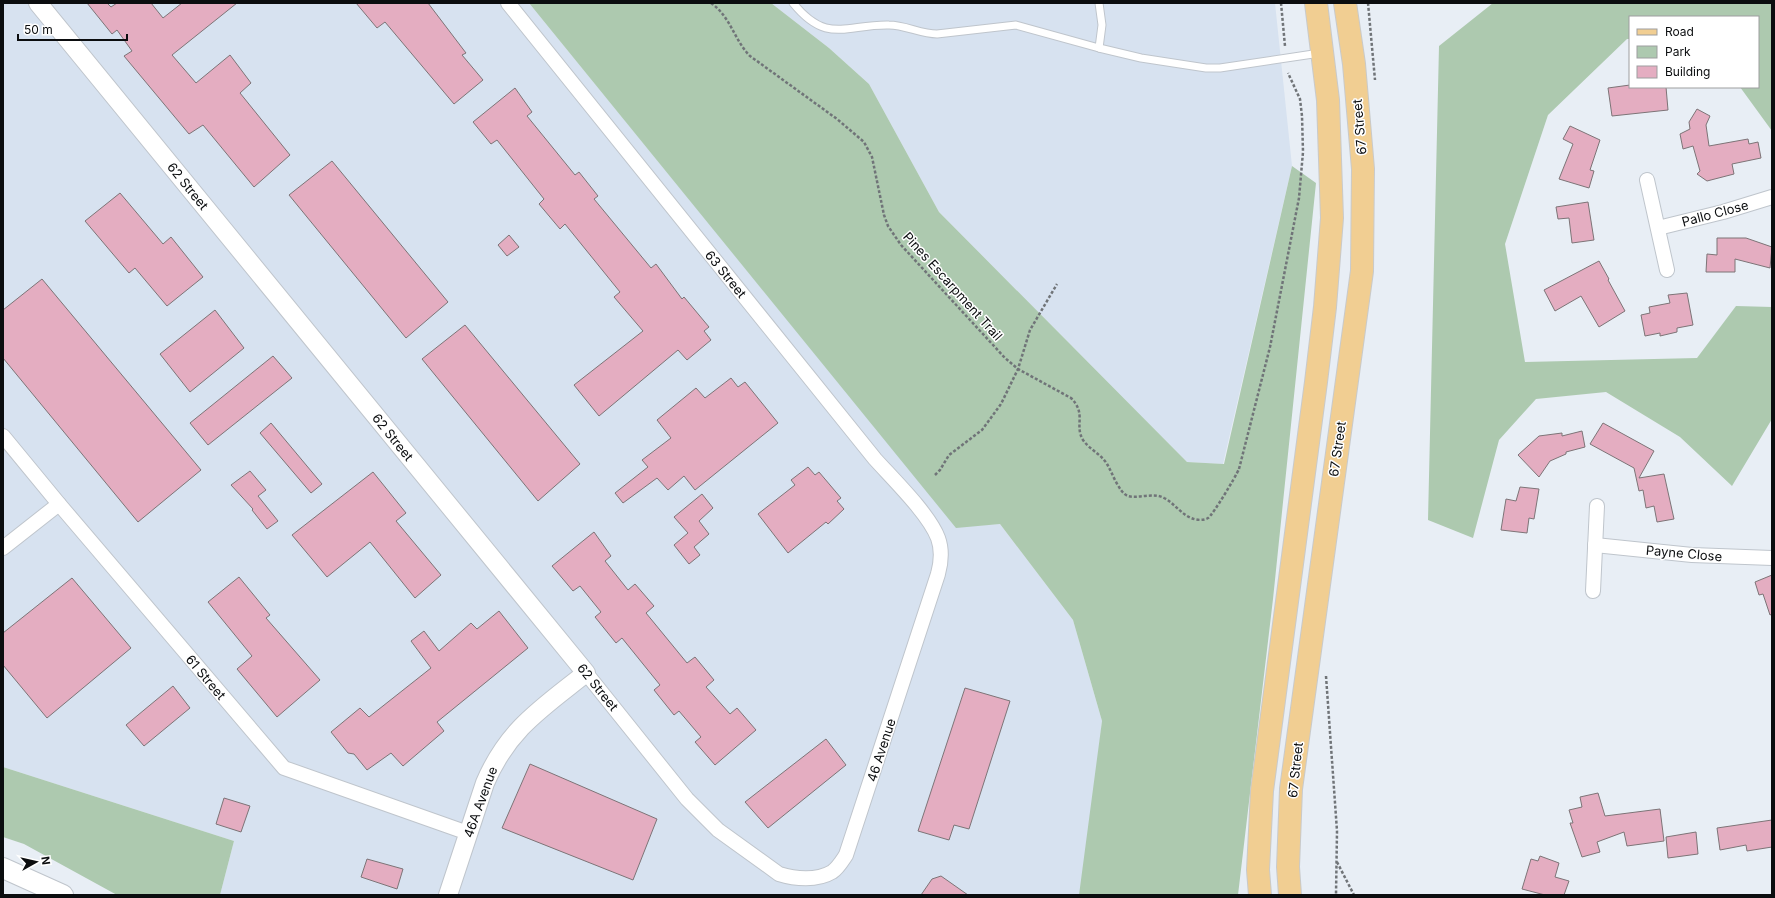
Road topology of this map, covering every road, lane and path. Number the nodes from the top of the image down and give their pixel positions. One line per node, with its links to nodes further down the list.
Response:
1 (38, 3): 28 (street, 62 Street)
2 (508, 3): 24 (street, 63 Street)
3 (711, 3): 18 (path, Pines Escarpment Trail)
4 (793, 3): 10 (lane)
5 (1100, 3): 10 (lane)
6 (1281, 3): 9 (path)
7 (1316, 3): 11 (main road)
8 (1345, 3): 36 (main road, 67 Street)
9 (1285, 46)
10 (1099, 48): 11 (lane)
11 (1323, 53): 35 (main road)
12 (1288, 73): 18 (path, Pines Escarpment Trail)
13 (1647, 180): 15 (street)
14 (1772, 197): 15 (street, Pallo Close)
15 (1658, 228): 16 (street)
16 (1667, 270)
17 (1057, 284): 18 (path)
18 (1018, 369): 20 (path)
19 (3, 436): 21 (street, 61 Street)
20 (935, 475)
21 (59, 504): 25 (street); 29 (street, 61 Street)
22 (1597, 506): 23 (street)
23 (1595, 545): 26 (street, Payne Close); 27 (street)
24 (940, 546): 30 (street, 46 Avenue)
25 (3, 548)
26 (1772, 558)
27 (1593, 591)
28 (586, 673): 29 (street, 46A Avenue); 30 (street, 62 Street)
29 (468, 833): 34 (street, 46A Avenue)
30 (757, 860)
31 (1337, 861): 37 (path)
32 (3, 868): 33 (main road)
33 (63, 895)
34 (448, 895)
35 (1260, 895)
36 (1290, 895)
37 (1354, 895)

